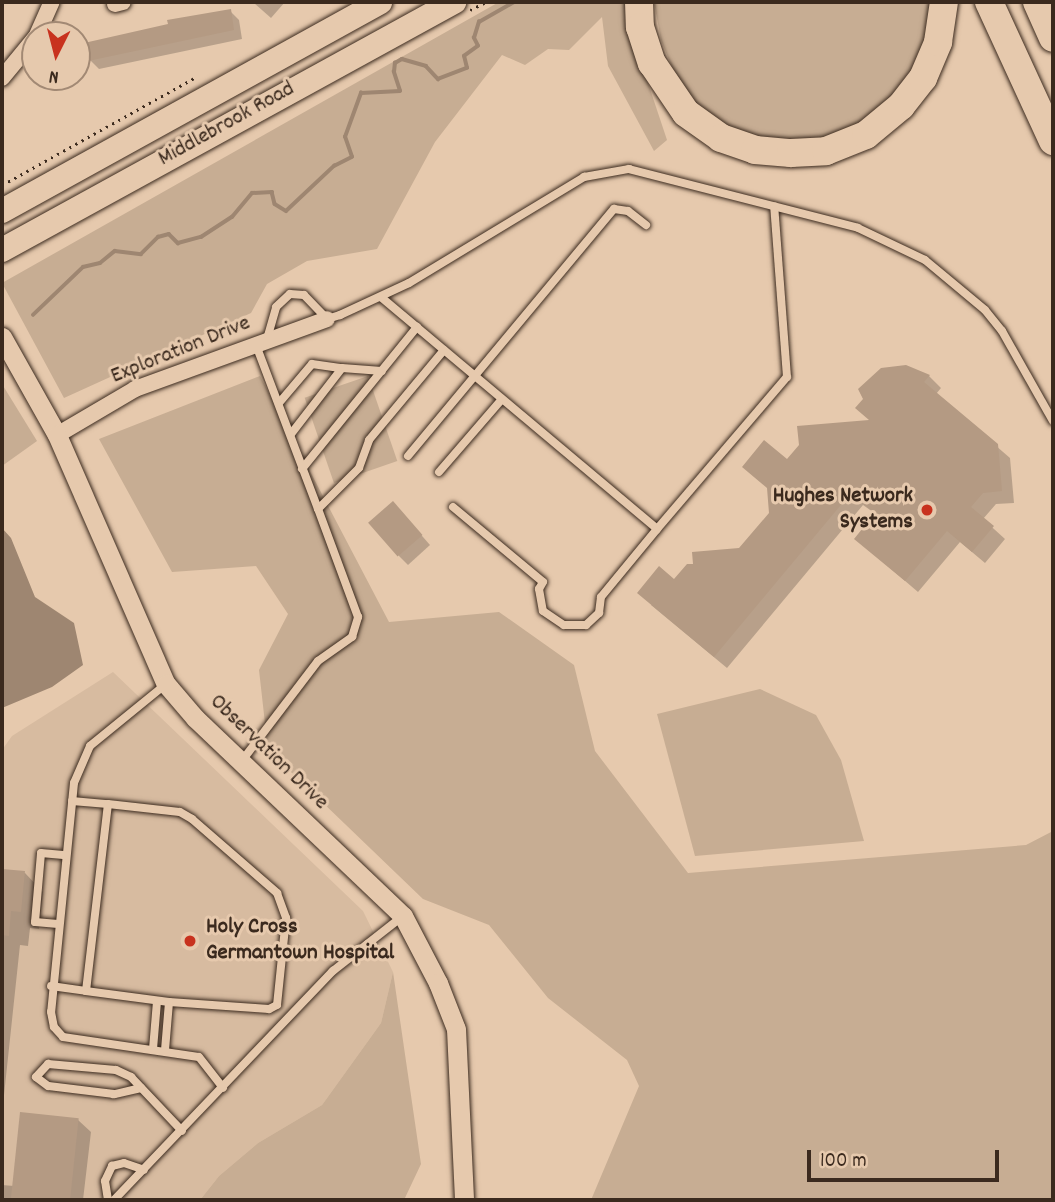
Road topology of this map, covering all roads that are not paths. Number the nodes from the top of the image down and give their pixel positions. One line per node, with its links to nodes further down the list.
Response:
1 (52, 2): 8 (street)
2 (380, 2): 14 (main road, Middlebrook Road)
3 (454, 2): 16 (main road, Middlebrook Road)
4 (639, 2): 5 (highway)
5 (944, 2)
6 (989, 2): 12 (highway)
7 (1037, 2): 9 (highway)
8 (43, 21)
9 (1053, 38)
10 (21, 55): 11 (street)
11 (2, 78)
12 (1053, 141)
13 (774, 206): 17 (lane); 28 (lane); 36 (lane)
14 (2, 211)
15 (646, 225): 25 (lane)
16 (2, 250)
17 (382, 298): 18 (lane); 19 (lane)
18 (327, 319): 21 (street, Exploration Drive); 21 (lane)
19 (417, 327): 22 (lane); 24 (lane)
20 (2, 337): 30 (street, Observation Drive)
21 (261, 344): 27 (lane); 30 (street, Exploration Drive)
22 (444, 350): 25 (lane); 35 (lane)
23 (342, 368): 24 (lane); 27 (lane); 29 (lane)
24 (382, 371): 32 (lane)
25 (473, 375): 26 (lane); 31 (lane)
26 (502, 399): 33 (lane); 36 (lane)
27 (279, 403): 29 (lane)
28 (1053, 421)
29 (291, 434): 32 (lane)
30 (57, 435): 37 (street, Observation Drive)
31 (408, 456)
32 (303, 469): 35 (lane)
33 (439, 471)
34 (453, 507): 36 (lane)
35 (318, 509): 38 (lane)
36 (656, 529)
37 (166, 684): 38 (street, Observation Drive); 39 (lane)
38 (241, 762): 42 (street, Observation Drive)
39 (72, 801): 40 (lane); 41 (lane)
40 (108, 804): 45 (lane); 47 (lane)
41 (66, 855): 43 (lane); 43 (lane)
42 (403, 916): 51 (lane); 56 (street, Observation Drive)
43 (58, 924): 44 (lane)
44 (51, 986): 45 (lane); 48 (lane)
45 (86, 990): 46 (lane)
46 (157, 1001): 47 (lane); 48 (lane)
47 (169, 1002): 49 (lane)
48 (153, 1049): 49 (lane)
49 (165, 1051): 51 (lane)
50 (141, 1088): 50 (lane); 52 (lane)
51 (223, 1088): 52 (lane)
52 (182, 1131): 53 (lane)
53 (144, 1170): 54 (lane); 55 (lane)
54 (108, 1200)
55 (114, 1200)
56 (464, 1200)

